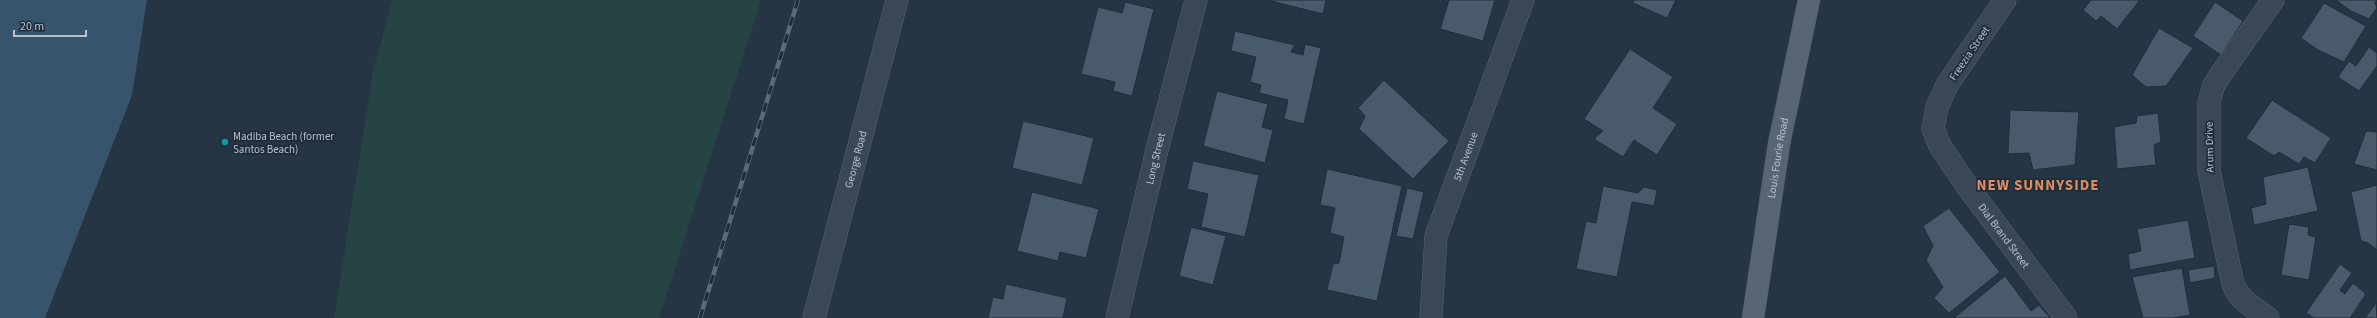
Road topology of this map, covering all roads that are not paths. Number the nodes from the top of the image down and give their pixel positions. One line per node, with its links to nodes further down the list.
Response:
1 (897, 0): 10 (street, George Road)
2 (1196, 0): 11 (street, Long Street)
3 (1523, 0): 12 (street, 5th Avenue)
4 (1809, 0): 9 (main road, Louis Fourie Road)
5 (1815, 0): 9 (main road)
6 (2005, 0): 8 (street, Freezia Street)
7 (2274, 0): 15 (street, Arum Drive)
8 (1937, 107): 14 (street, Dial Brand Street)
9 (1779, 144): 13 (main road, Louis Fourie Road)
10 (814, 318)
11 (1117, 318)
12 (1431, 318)
13 (1753, 318)
14 (2066, 318)
15 (2268, 318)

